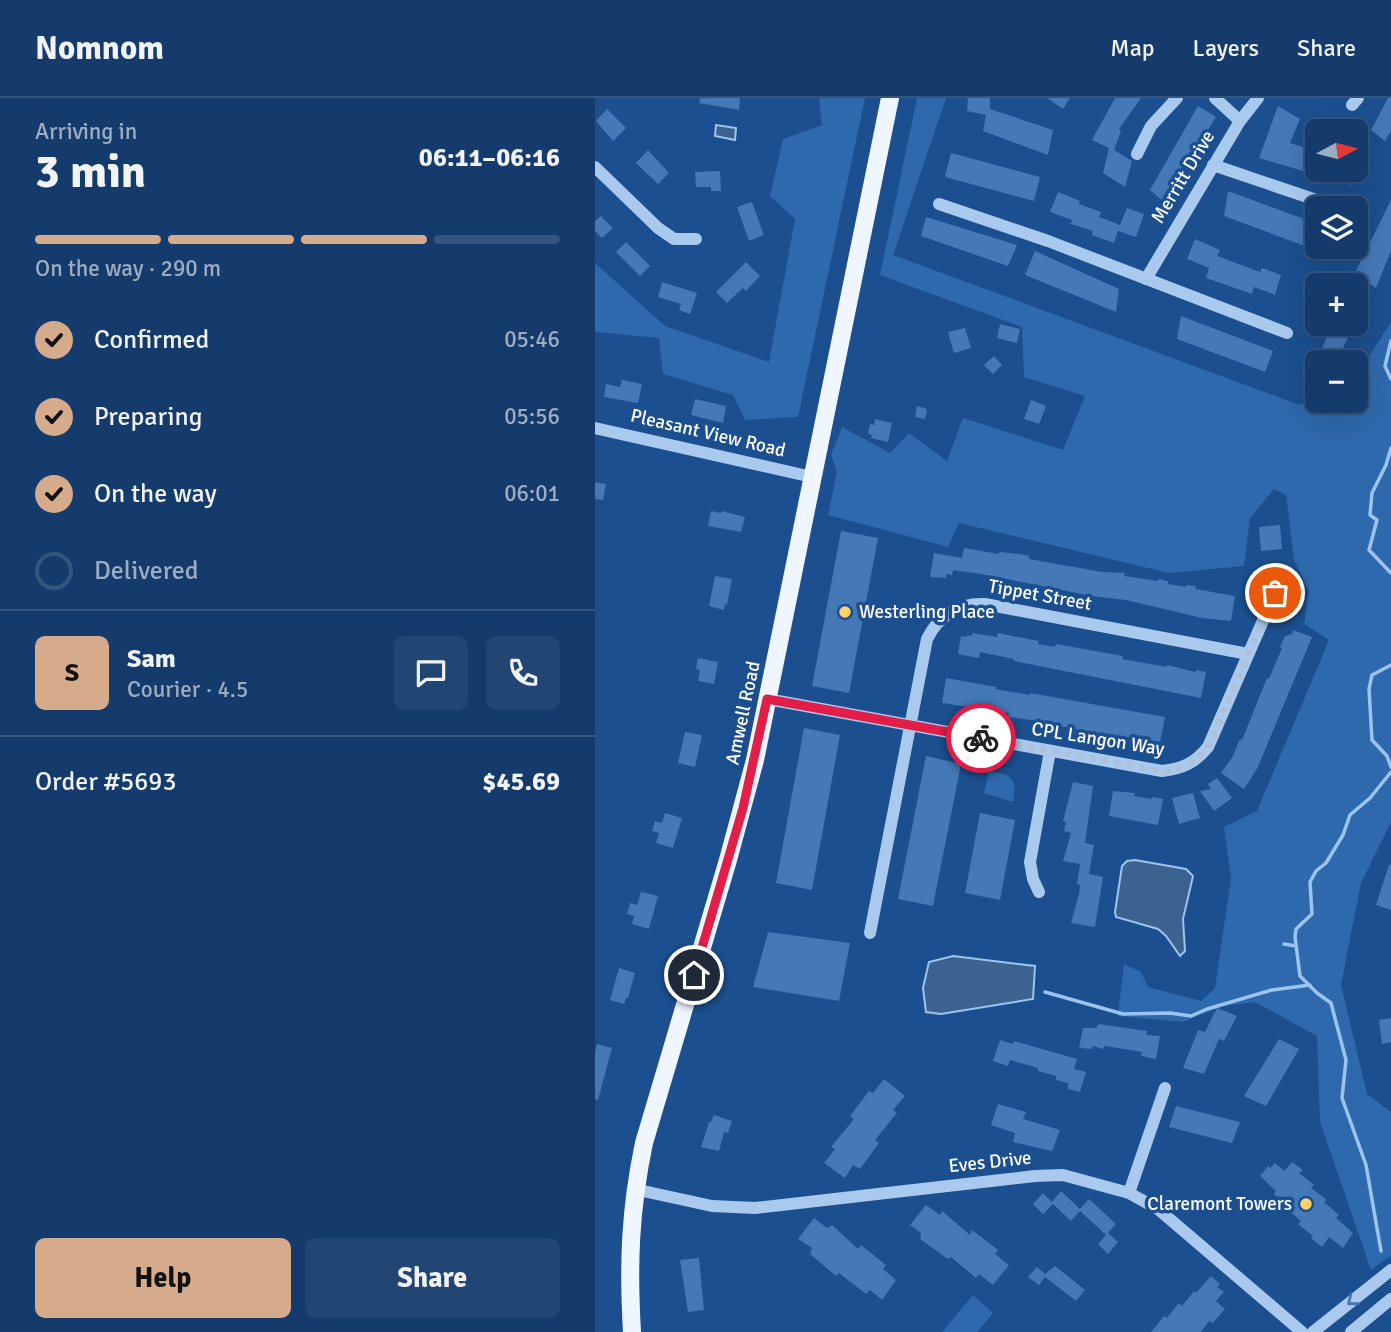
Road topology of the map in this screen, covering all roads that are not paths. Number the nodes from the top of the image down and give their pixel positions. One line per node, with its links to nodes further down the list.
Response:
1 (890, 98): 15 (main road, Amwell Road)
2 (1177, 98): 6 (street)
3 (1215, 98): 5 (street)
4 (1258, 98): 5 (street, Merritt Drive)
5 (1240, 121): 7 (street, Merritt Drive)
6 (1137, 154)
7 (1213, 165): 9 (street); 12 (street, Merritt Drive)
8 (595, 167): 11 (street)
9 (1305, 196)
10 (939, 204): 12 (street)
11 (696, 239)
12 (1146, 279): 13 (street)
13 (1287, 333)
14 (595, 428): 15 (street, Pleasant View Road)
15 (812, 477): 18 (main road, Amwell Road)
16 (1275, 593): 17 (street, CPL Langon Way)
17 (1248, 654): 19 (street, Tippet Street); 20 (street, CPL Langon Way)
18 (767, 699): 19 (street, CPL Langon Way); 24 (main road, Amwell Road)
19 (910, 725): 20 (street, CPL Langon Way); 22 (street, Tippet Street)
20 (1050, 751): 21 (street)
21 (1039, 892)
22 (870, 933)
23 (1165, 1088): 25 (street)
24 (634, 1189): 25 (street, Eves Drive); 28 (main road, Amwell Road)
25 (1129, 1192): 29 (street, Eves Drive)
26 (1391, 1270): 30 (street, one-way to 30)
27 (1391, 1299): 31 (street)
28 (632, 1332)
29 (1302, 1332)
30 (1313, 1332)
31 (1351, 1332)

